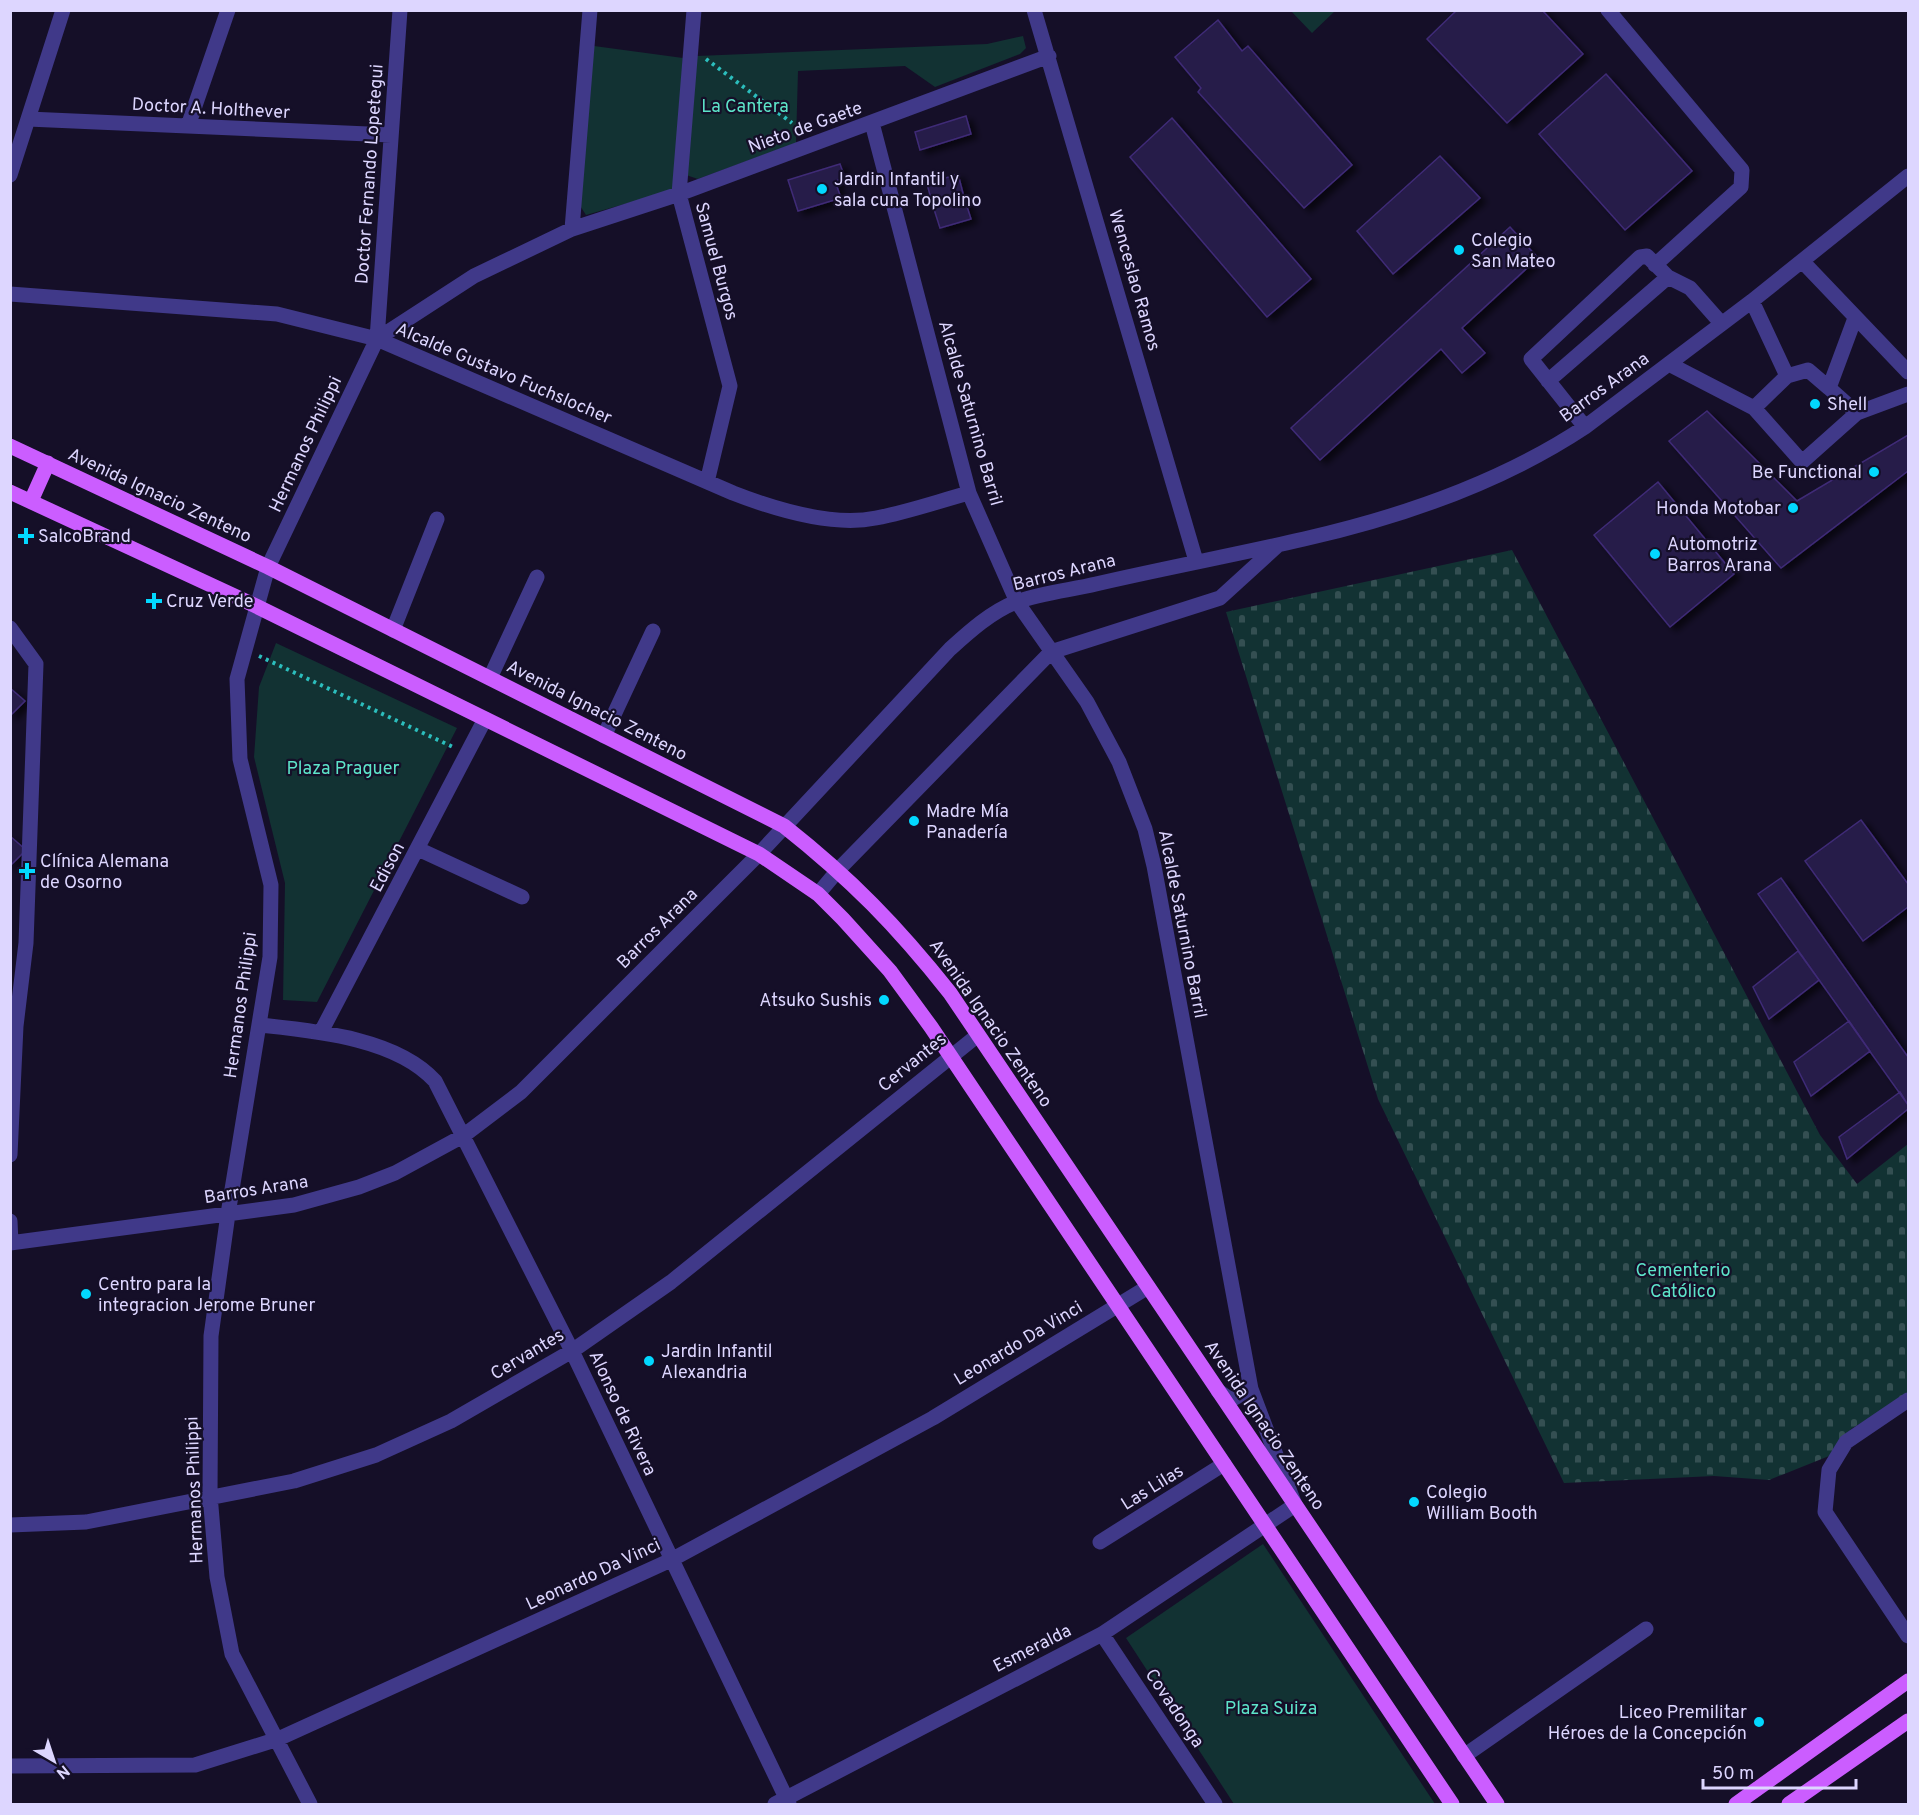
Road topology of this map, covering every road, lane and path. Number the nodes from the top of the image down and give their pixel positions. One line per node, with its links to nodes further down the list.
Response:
1 (63, 10): 10 (street)
2 (228, 10): 13 (street)
3 (400, 10): 14 (street, Doctor Fernando Lopetegui)
4 (590, 10): 18 (street)
5 (694, 10): 17 (street, Samuel Burgos)
6 (1034, 10): 8 (street, Wenceslao Ramos)
7 (1608, 10): 20 (street)
8 (1049, 56): 12 (street, Nieto de Gaete); 44 (street, Wenceslao Ramos)
9 (705, 58): 11 (path)
10 (28, 119): 13 (street, Doctor A. Holthever); 15 (street)
11 (792, 123)
12 (872, 123): 17 (street, Nieto de Gaete); 40 (street, Alcalde Saturnino Barril)
13 (188, 126): 14 (street, Doctor A. Holthever)
14 (391, 135): 26 (street, Doctor Fernando Lopetegui)
15 (10, 175)
16 (1908, 176): 19 (street, Barros Arana)
17 (680, 194): 18 (street, Nieto de Gaete); 38 (street, Samuel Burgos)
18 (572, 229): 26 (street)
19 (1802, 261): 23 (street, Barros Arana); 24 (street)
20 (1655, 265): 21 (street); 30 (street)
21 (1668, 277): 25 (street); 30 (street)
22 (10, 294): 26 (street, Alcalde Gustavo Fuchslocher)
23 (1752, 301): 25 (street, Barros Arana); 29 (street)
24 (1855, 318): 28 (street); 31 (street)
25 (1721, 323): 27 (street, Barros Arana)
26 (376, 339): 38 (street, Alcalde Gustavo Fuchslocher); 45 (street, Hermanos Philippi)
27 (1669, 364): 33 (street); 35 (street, Barros Arana)
28 (1908, 372)
29 (1787, 376): 31 (street); 33 (street)
30 (1548, 381): 35 (street)
31 (1829, 388): 34 (street)
32 (1908, 394): 34 (street)
33 (1754, 408): 34 (street)
34 (1857, 413)
35 (1585, 427): 43 (street, Barros Arana)
36 (10, 446): 37 (main road, Avenida Ignacio Zenteno)
37 (48, 463): 41 (main road); 45 (main road, Avenida Ignacio Zenteno)
38 (707, 482): 40 (street, Alcalde Gustavo Fuchslocher)
39 (10, 492): 41 (main road)
40 (969, 493): 47 (street, Alcalde Saturnino Barril)
41 (31, 501): 48 (main road)
42 (437, 519): 50 (street)
43 (1278, 545): 44 (street, Barros Arana); 53 (street, Barros Arana)
44 (1196, 561): 47 (street, Barros Arana)
45 (268, 567): 48 (street, Hermanos Philippi); 50 (main road, Avenida Ignacio Zenteno)
46 (537, 577): 54 (street)
47 (1017, 602): 53 (street, Alcalde Saturnino Barril); 58 (street, Barros Arana)
48 (256, 606): 52 (street, Hermanos Philippi); 55 (main road)
49 (10, 628): 69 (street)
50 (393, 630): 54 (main road, Avenida Ignacio Zenteno)
51 (653, 631): 56 (street)
52 (244, 651): 57 (path); 64 (street, Hermanos Philippi)
53 (1051, 652): 61 (street, Barros Arana); 76 (street, Alcalde Saturnino Barril)
54 (490, 678): 56 (main road, Avenida Ignacio Zenteno)
55 (485, 719): 57 (street, Edison); 60 (main road)
56 (604, 736): 58 (main road, Avenida Ignacio Zenteno)
57 (467, 754): 59 (street, Edison)
58 (784, 826): 60 (street, Barros Arana); 61 (main road, Avenida Ignacio Zenteno)
59 (418, 849): 63 (street); 65 (street, Edison)
60 (759, 854): 62 (main road); 68 (street, Barros Arana)
61 (839, 869): 62 (street, Barros Arana); 66 (main road, Avenida Ignacio Zenteno)
62 (818, 894): 67 (main road)
63 (522, 897)
64 (260, 1025): 65 (street, Alonso de Rivera); 70 (street, Hermanos Philippi)
65 (321, 1032): 68 (street, Alonso de Rivera)
66 (978, 1035): 67 (street, Cervantes); 73 (main road, Avenida Ignacio Zenteno)
67 (950, 1056): 74 (main road); 75 (street, Cervantes)
68 (463, 1136): 70 (street, Barros Arana); 75 (street, Alonso de Rivera)
69 (10, 1155)
70 (228, 1214): 72 (street, Barros Arana); 80 (street, Hermanos Philippi)
71 (10, 1221): 72 (street)
72 (11, 1243)
73 (1148, 1287): 74 (street, Leonardo Da Vinci); 77 (main road, Avenida Ignacio Zenteno)
74 (1118, 1306): 79 (main road); 85 (street, Leonardo Da Vinci)
75 (572, 1351): 80 (street, Cervantes); 85 (street, Alonso de Rivera)
76 (1251, 1389): 77 (street); 81 (street, Alcalde Saturnino Barril)
77 (1218, 1391): 81 (main road, Avenida Ignacio Zenteno)
78 (1908, 1400): 88 (street)
79 (1224, 1464): 83 (main road); 84 (street, Las Lilas)
80 (210, 1495): 82 (street, Cervantes); 91 (street, Hermanos Philippi)
81 (1295, 1505): 83 (street, Esmeralda); 92 (main road, Avenida Ignacio Zenteno)
82 (10, 1525)
83 (1266, 1527): 87 (street, Esmeralda); 97 (main road)
84 (1100, 1542)
85 (671, 1560): 91 (street, Leonardo Da Vinci); 94 (street, Alonso de Rivera)
86 (1646, 1629): 92 (street)
87 (1102, 1634): 94 (street, Esmeralda); 96 (street, Covadonga)
88 (1908, 1636)
89 (1908, 1681): 99 (main road)
90 (1908, 1721): 100 (main road)
91 (278, 1739): 93 (street, Leonardo Da Vinci); 95 (street, Hermanos Philippi)
92 (1464, 1756): 98 (main road, Avenida Ignacio Zenteno)
93 (10, 1766)
94 (783, 1802)
95 (310, 1804)
96 (1215, 1804)
97 (1452, 1804)
98 (1497, 1804)
99 (1736, 1804)
100 (1789, 1804)

